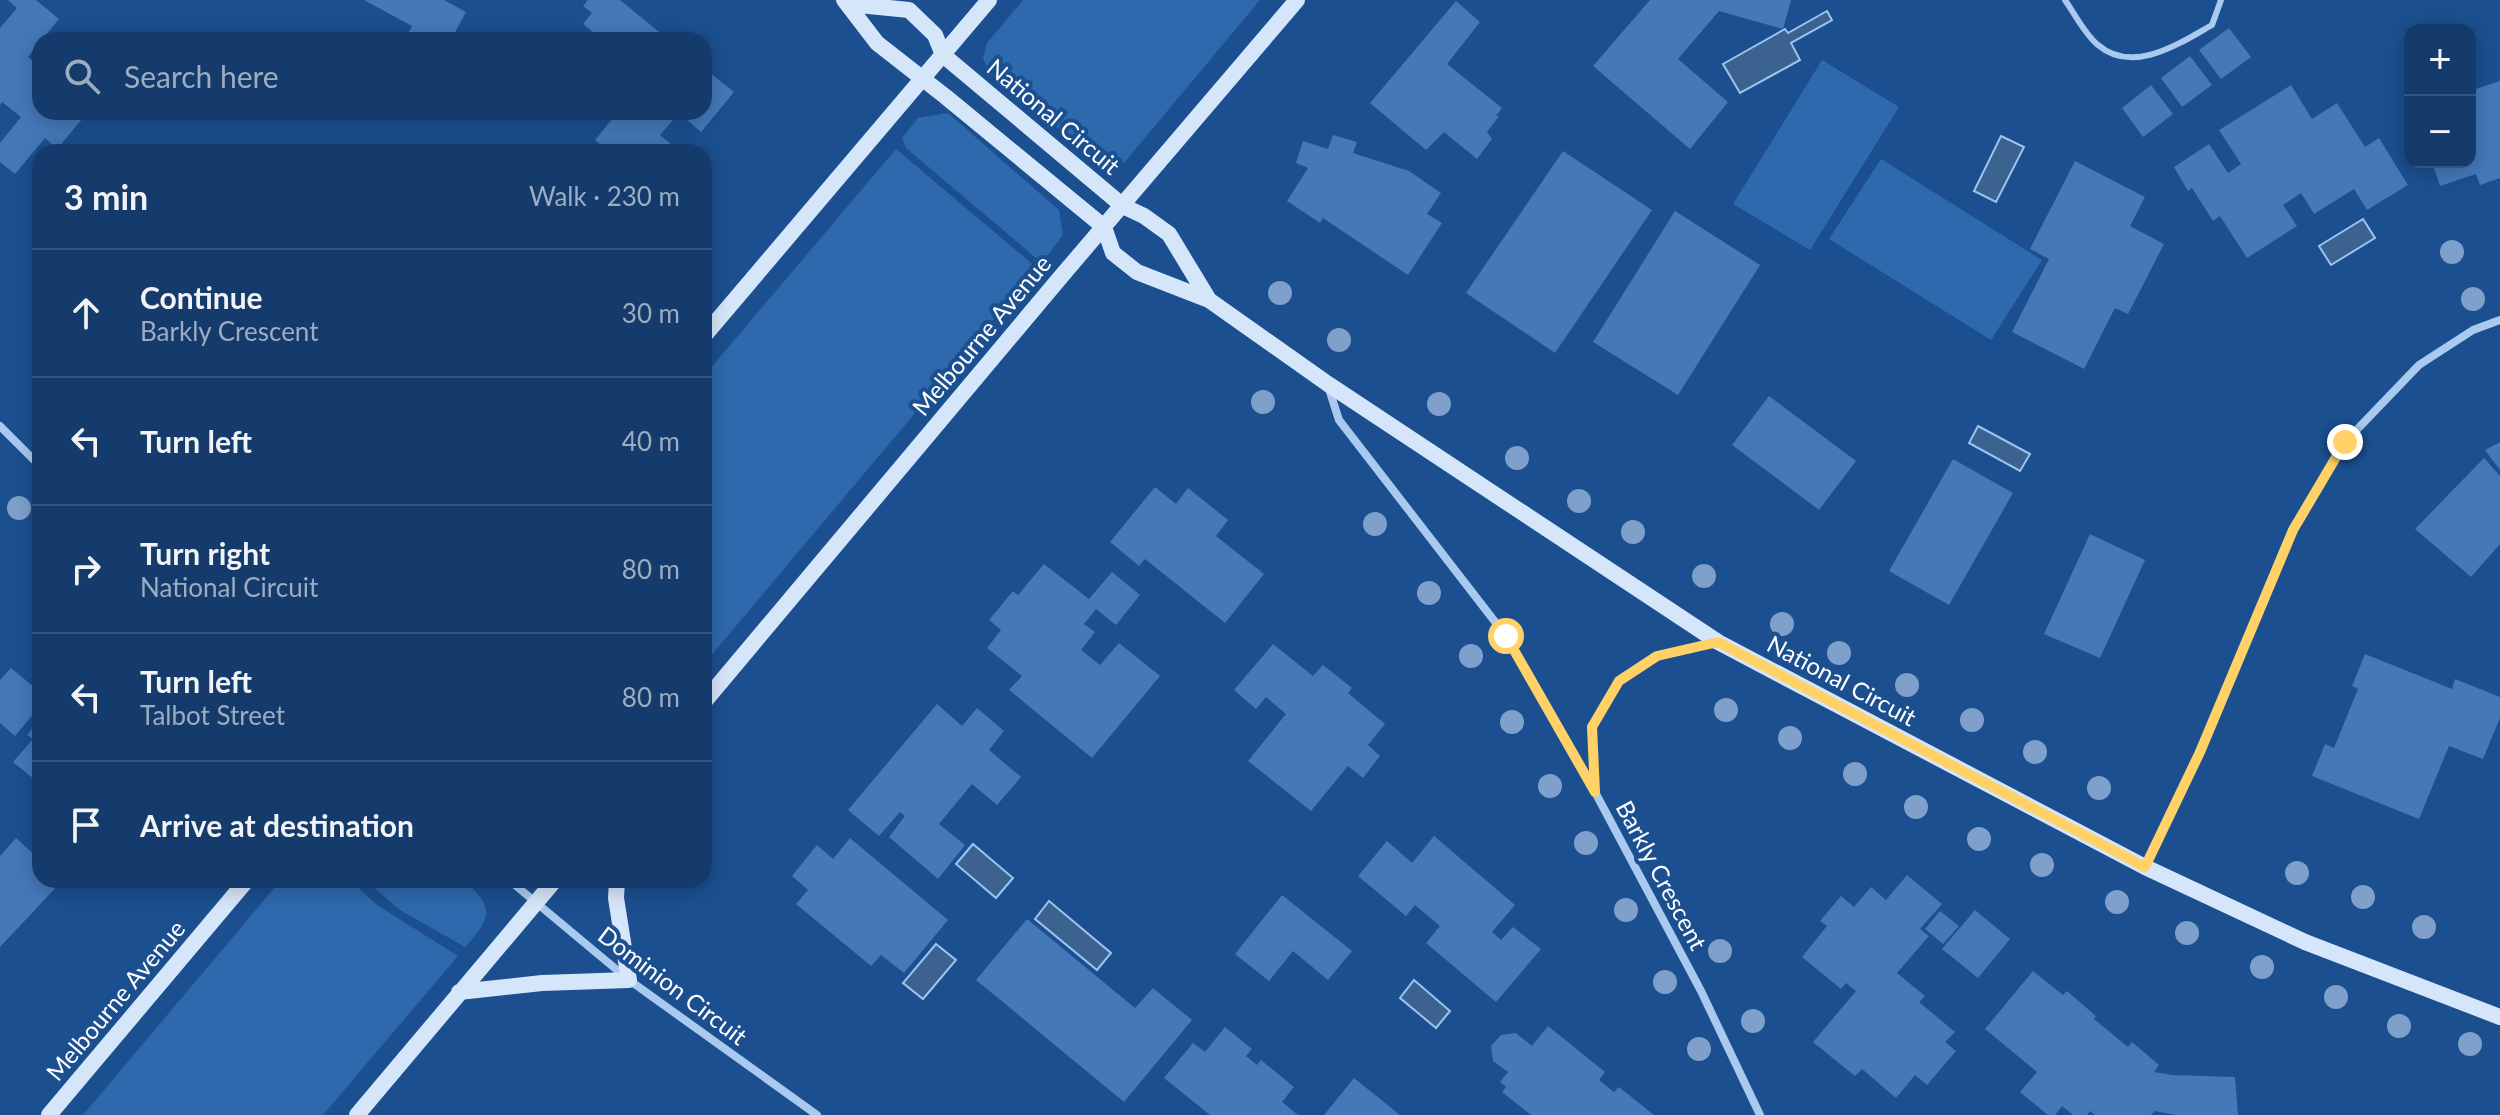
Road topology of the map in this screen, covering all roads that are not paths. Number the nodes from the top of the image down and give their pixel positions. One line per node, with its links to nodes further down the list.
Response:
1 (989, 0): 6 (street)
2 (1297, 0): 8 (street, Melbourne Avenue)
3 (2065, 0): 4 (lane)
4 (2221, 0)
5 (847, 2): 6 (street, National Circuit); 7 (street, National Circuit)
6 (943, 55): 7 (street); 8 (street, National Circuit)
7 (921, 79): 9 (street, National Circuit); 12 (street)
8 (1123, 206): 9 (street, Melbourne Avenue); 10 (street, National Circuit)
9 (1104, 227): 10 (street, National Circuit); 17 (street, Melbourne Avenue)
10 (1209, 300): 13 (street, National Circuit)
11 (2500, 320): 19 (street)
12 (712, 327)
13 (1328, 384): 16 (street, National Circuit); 18 (street, Barkly Crescent)
14 (0, 426): 15 (street)
15 (32, 458)
16 (1718, 642): 18 (street); 19 (street, National Circuit)
17 (712, 692)
18 (1595, 792): 31 (street, Barkly Crescent)
19 (2145, 867): 27 (street, National Circuit)
20 (240, 888): 28 (street, Melbourne Avenue)
21 (518, 888): 24 (street, Dominion Circuit)
22 (548, 888): 24 (street)
23 (617, 888): 25 (street)
24 (536, 903): 25 (street, Dominion Circuit); 26 (street)
25 (629, 980): 26 (street); 30 (street, Dominion Circuit)
26 (459, 992): 29 (street)
27 (2500, 1017)
28 (49, 1115)
29 (357, 1115)
30 (817, 1115)
31 (1760, 1115)

